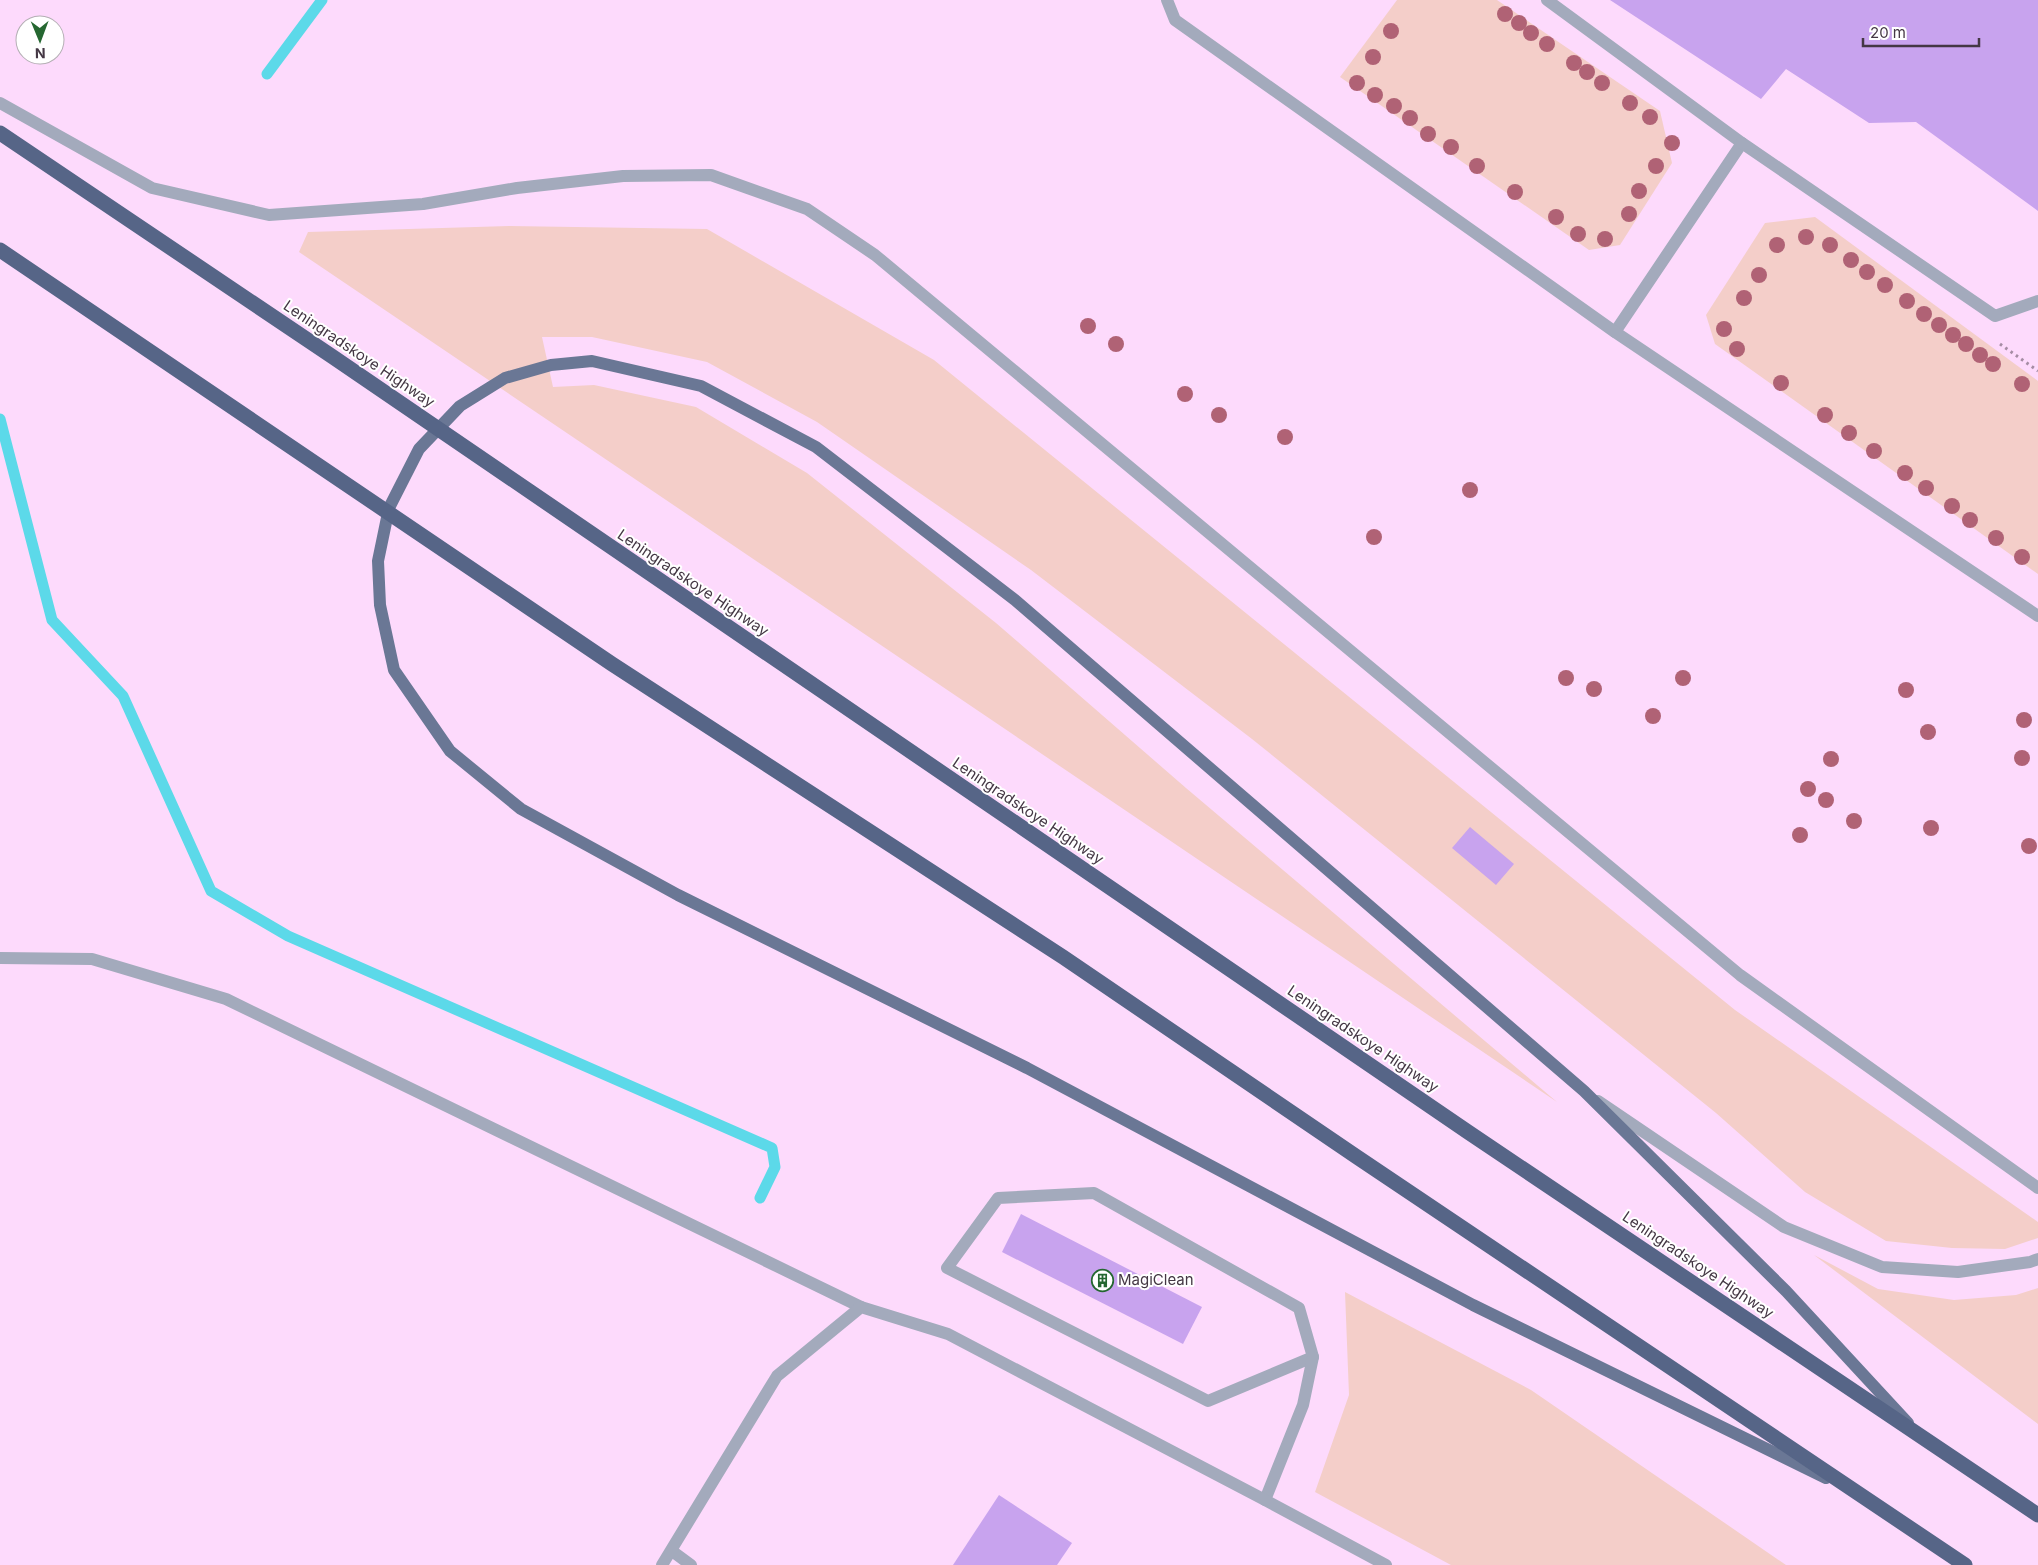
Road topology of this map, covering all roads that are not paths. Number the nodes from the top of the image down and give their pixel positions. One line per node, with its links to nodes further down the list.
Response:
1 (1166, 0): 8 (street)
2 (1546, 0): 5 (street)
3 (0, 103): 12 (street)
4 (0, 133): 16 (highway, Leningradskoye Highway)
5 (1742, 143): 7 (street); 8 (street)
6 (0, 250): 17 (highway)
7 (2038, 301)
8 (1615, 332): 9 (street)
9 (2038, 616)
10 (0, 958): 14 (street)
11 (1584, 1091): 13 (street); 16 (main road); 17 (main road)
12 (2038, 1188)
13 (2038, 1259)
14 (861, 1307): 18 (street); 20 (street)
15 (1313, 1357): 15 (street); 18 (street)
16 (1918, 1434): 19 (highway, Leningradskoye Highway)
17 (1860, 1494): 24 (highway)
18 (1265, 1500): 23 (street)
19 (2038, 1515)
20 (672, 1551): 21 (street); 22 (street)
21 (662, 1565)
22 (690, 1565)
23 (1386, 1565)
24 (1964, 1565)

